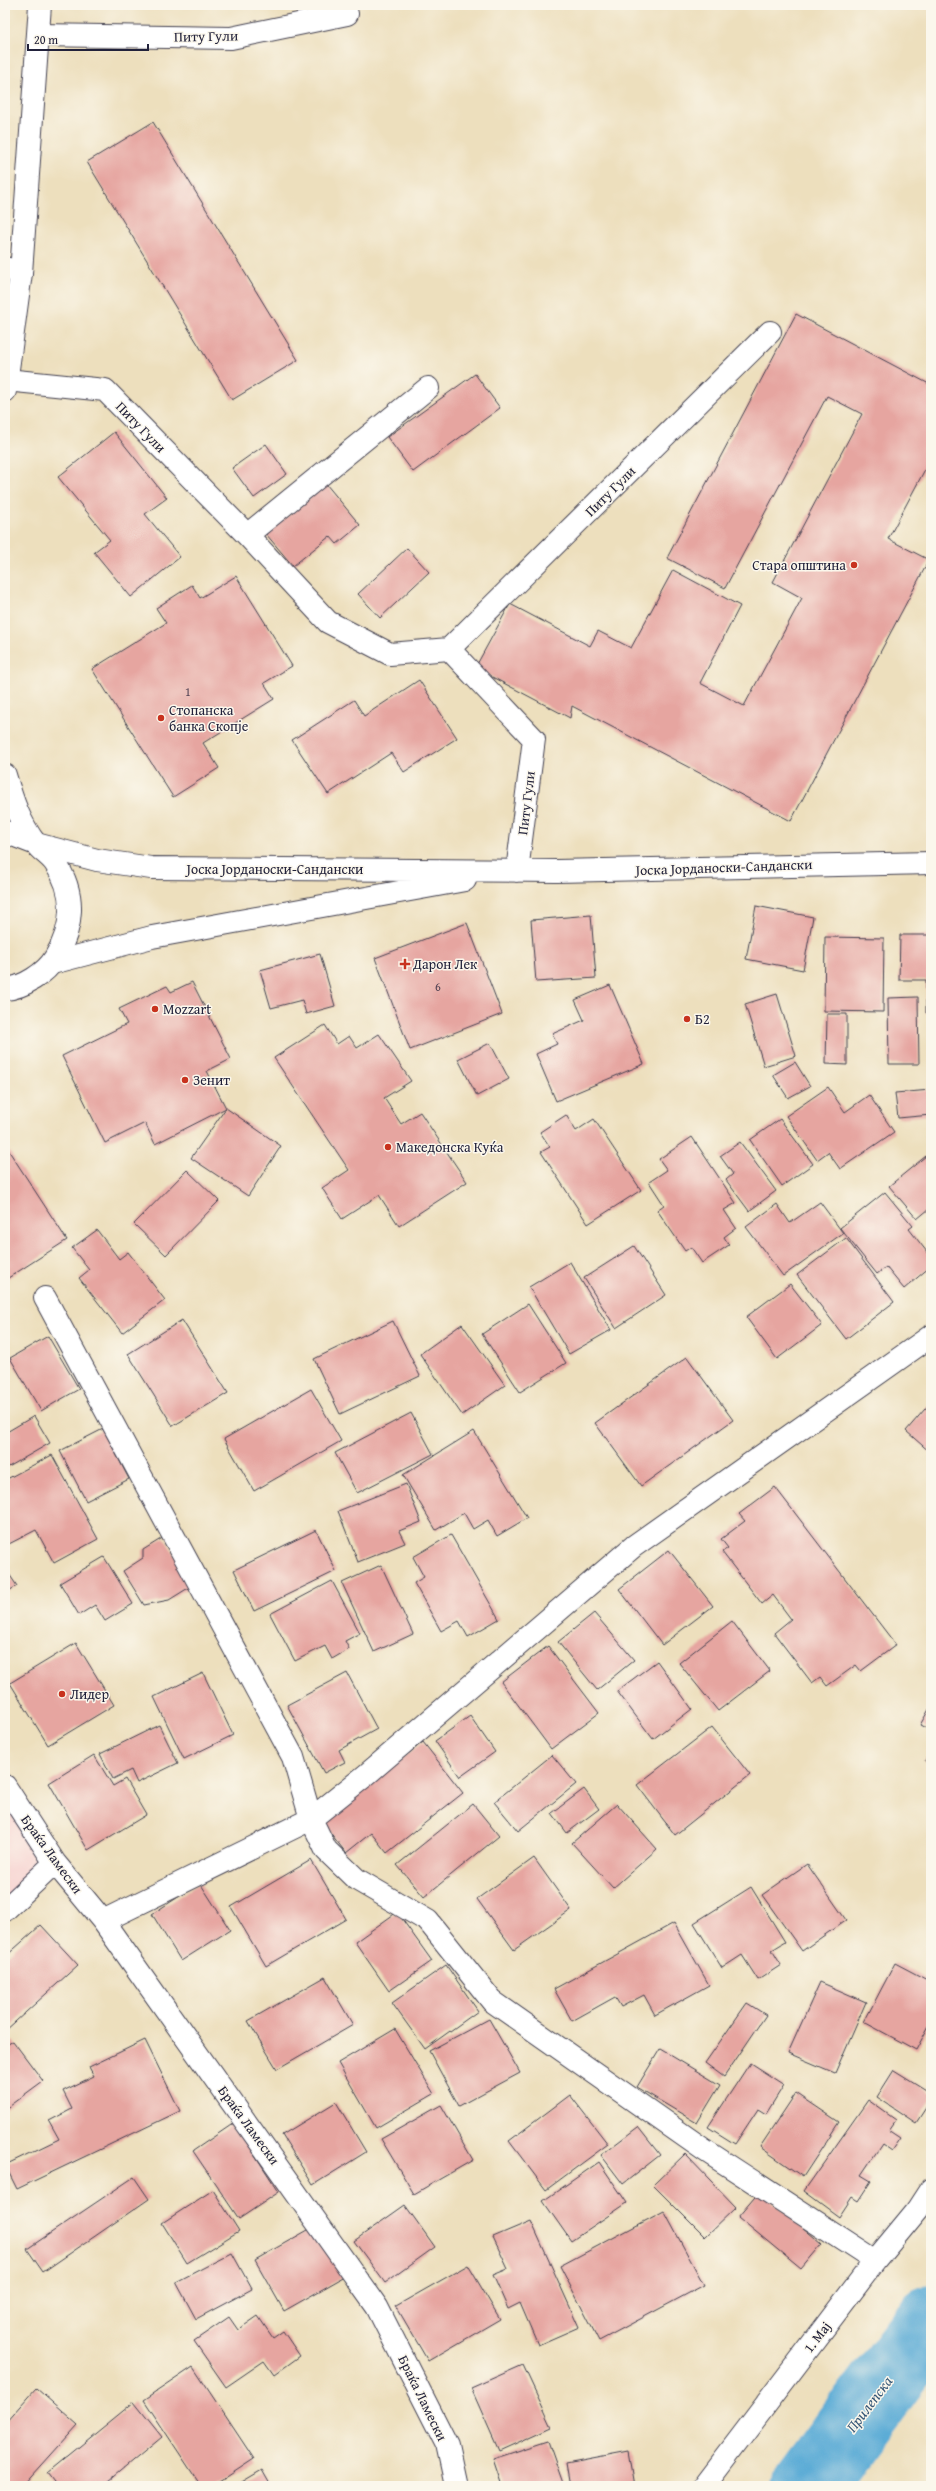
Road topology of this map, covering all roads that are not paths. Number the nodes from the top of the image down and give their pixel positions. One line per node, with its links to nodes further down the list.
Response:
1 (40, 5): 3 (street)
2 (347, 14): 3 (street, Питу Гули)
3 (39, 36): 4 (street)
4 (13, 270): 6 (street)
5 (770, 332): 9 (street, Питу Гули)
6 (6, 385): 8 (street, Питу Гули)
7 (428, 388): 8 (street)
8 (247, 535): 9 (street, Питу Гули)
9 (449, 649): 14 (street, Питу Гули)
10 (5, 775): 12 (street)
11 (5, 832): 12 (street, Јоска Јорданоски-Сандански)
12 (36, 844): 14 (street, Јоска Јорданоски-Сандански); 15 (street)
13 (931, 863): 14 (street, Јоска Јорданоски-Сандански)
14 (517, 871): 15 (street, Јоска Јорданоски-Сандански)
15 (52, 963): 16 (street)
16 (5, 989)
17 (45, 1298): 20 (street)
18 (931, 1336): 20 (street)
19 (5, 1786): 21 (street, Браќа Ламески)
20 (311, 1819): 23 (street); 25 (street)
21 (55, 1863): 22 (street); 23 (street, Браќа Ламески)
22 (5, 1910)
23 (103, 1921): 26 (street, Браќа Ламески)
24 (931, 2189): 25 (street, 1. Мај)
25 (875, 2261): 27 (street, 1. Мај)
26 (456, 2486)
27 (704, 2486)

